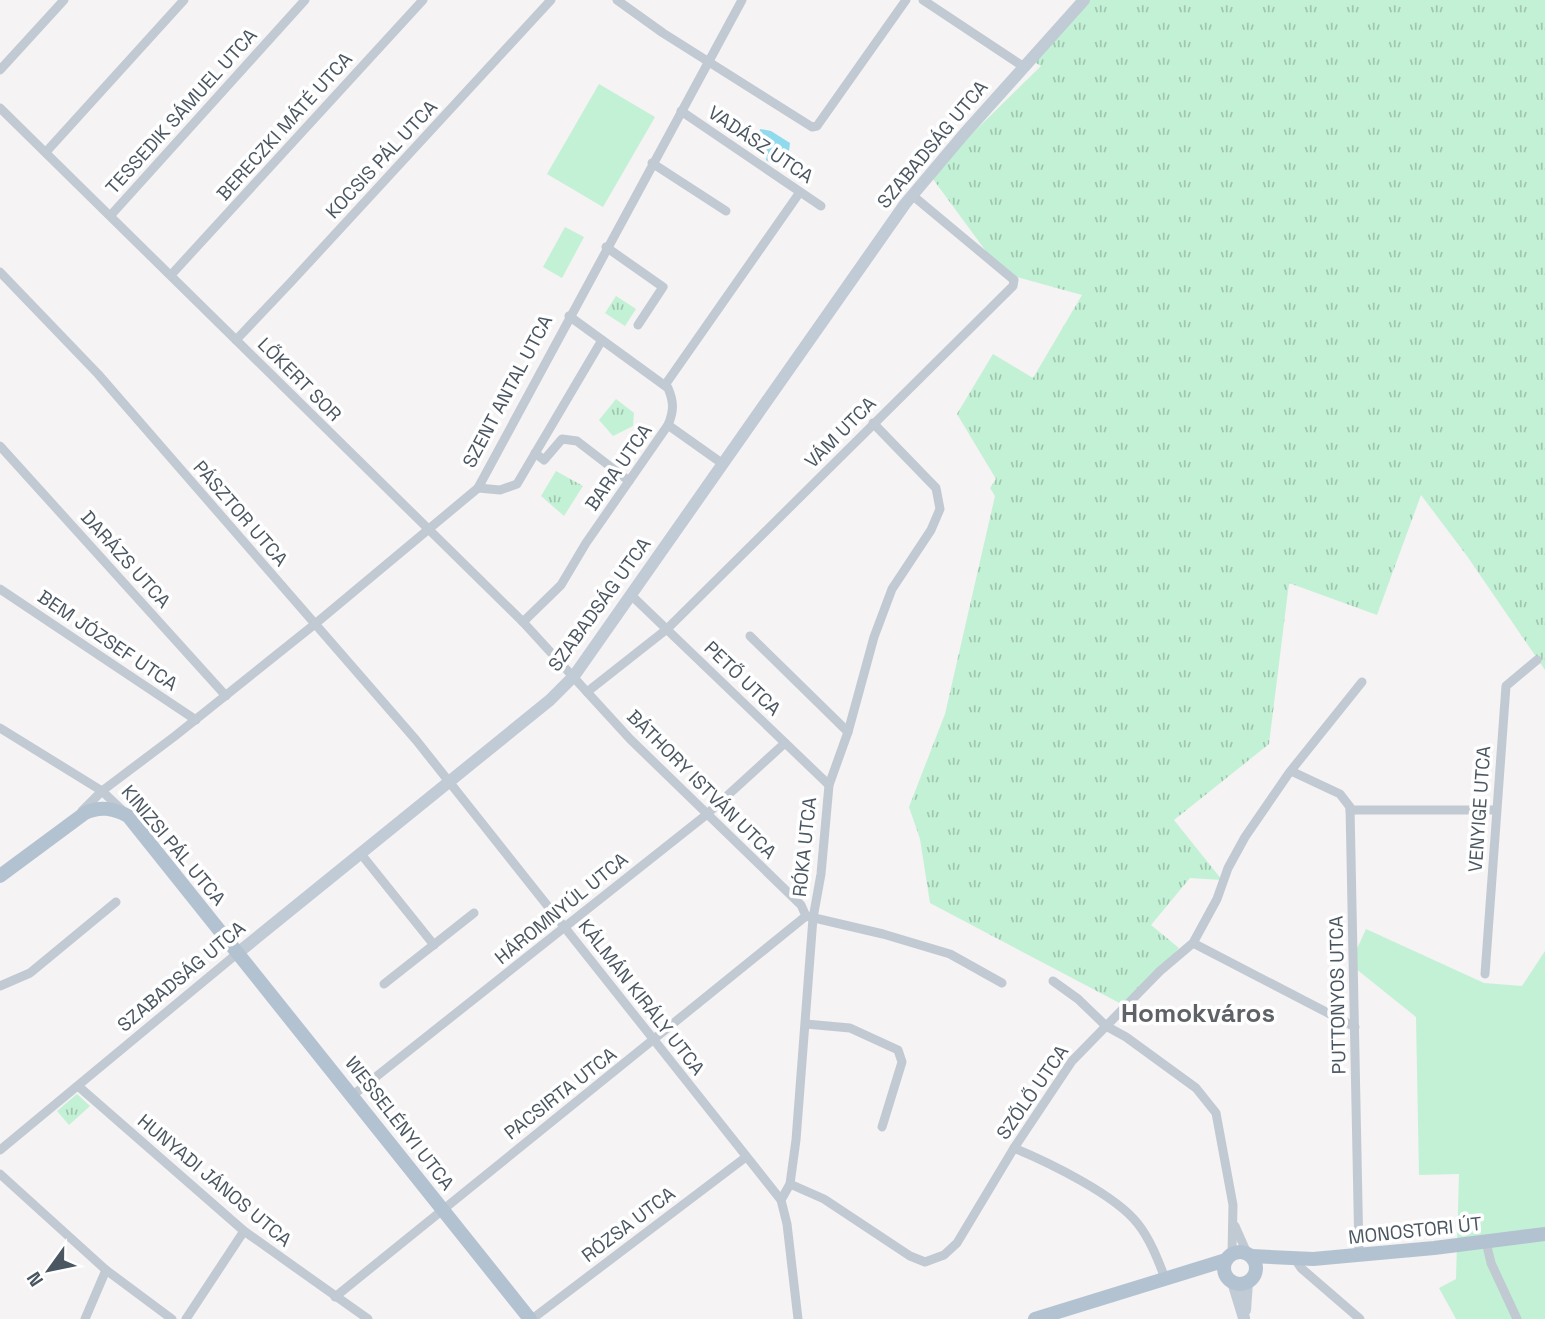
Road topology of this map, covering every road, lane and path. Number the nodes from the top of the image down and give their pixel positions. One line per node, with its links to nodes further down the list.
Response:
1 (64, 0): 13 (street)
2 (184, 0): 16 (street)
3 (305, 0): 22 (street, TESSEDIK SÁMUEL UTCA)
4 (423, 0): 25 (street, BERECZKI MÁTÉ UTCA)
5 (551, 0): 28 (street, KOCSIS PÁL UTCA)
6 (617, 0): 11 (street)
7 (742, 0): 11 (street, SZENT ANTAL UTCA)
8 (906, 0): 11 (street)
9 (923, 0): 12 (street)
10 (1084, 0): 12 (main road, SZABADSÁG UTCA)
11 (708, 61): 15 (street, SZENT ANTAL UTCA)
12 (1024, 67): 19 (main road, SZABADSÁG UTCA)
13 (0, 70)
14 (0, 108): 16 (street, LŐKERT SOR)
15 (681, 111): 17 (street, SZENT ANTAL UTCA); 18 (street, VADÁSZ UTCA)
16 (46, 152): 22 (street, LŐKERT SOR)
17 (652, 163): 21 (street); 23 (street, SZENT ANTAL UTCA)
18 (800, 191): 20 (street, VADÁSZ UTCA); 30 (street)
19 (912, 195): 31 (street, VÁM UTCA); 35 (main road, SZABADSÁG UTCA)
20 (821, 206)
21 (726, 211)
22 (111, 215): 25 (street, LŐKERT SOR)
23 (606, 247): 26 (street, SZENT ANTAL UTCA); 27 (street)
24 (0, 272): 42 (street, PÁSZTOR UTCA)
25 (172, 275): 28 (street, LŐKERT SOR)
26 (569, 316): 29 (street); 37 (street, SZENT ANTAL UTCA)
27 (638, 325)
28 (236, 340): 38 (street, LŐKERT SOR)
29 (602, 340): 30 (street); 34 (street)
30 (665, 385): 32 (street, BARA UTCA)
31 (873, 423): 43 (street, VÁM UTCA); 52 (street, RÓKA UTCA)
32 (668, 425): 35 (street); 36 (street, BARA UTCA)
33 (0, 446): 49 (street, DARÁZS UTCA)
34 (535, 453): 36 (street); 37 (street)
35 (723, 464): 40 (main road, SZABADSÁG UTCA)
36 (629, 481): 41 (street, BARA UTCA)
37 (478, 488): 38 (street, SZENT ANTAL UTCA)
38 (428, 529): 41 (street, LŐKERT SOR); 42 (street, SZENT ANTAL UTCA)
39 (0, 589): 50 (street, BEM JÓZSEF UTCA)
40 (631, 595): 43 (street, PETŐ UTCA); 46 (main road, SZABADSÁG UTCA)
41 (523, 622): 46 (street, LŐKERT SOR)
42 (315, 624): 49 (street, SZENT ANTAL UTCA); 55 (street, PÁSZTOR UTCA)
43 (667, 629): 48 (street, VÁM UTCA); 53 (street, PETŐ UTCA)
44 (750, 636): 52 (street)
45 (1537, 660): 59 (street, VENYIGE UTCA)
46 (574, 676): 48 (street, BÁTHORY ISTVÁN UTCA); 55 (main road, SZABADSÁG UTCA)
47 (1362, 682): 54 (street, SZŐLŐ UTCA)
48 (587, 692): 60 (street, BÁTHORY ISTVÁN UTCA)
49 (226, 696): 50 (street, SZENT ANTAL UTCA)
50 (196, 720): 57 (street, SZENT ANTAL UTCA)
51 (0, 728): 57 (street, KINIZSI PÁL UTCA)
52 (848, 732): 56 (street, RÓKA UTCA)
53 (785, 743): 56 (street, PETŐ UTCA); 60 (street, HÁROMNYÚL UTCA)
54 (1291, 771): 58 (street); 69 (street, SZŐLŐ UTCA)
55 (449, 782): 63 (main road, SZABADSÁG UTCA); 68 (street, KÁLMÁN KIRÁLY UTCA)
56 (829, 785): 67 (street, RÓKA UTCA)
57 (102, 791): 61 (street, KINIZSI PÁL UTCA); 62 (street, SZENT ANTAL UTCA)
58 (1350, 810): 59 (street); 79 (street, PUTTONYOS UTCA)
59 (1496, 810): 72 (street, VENYIGE UTCA)
60 (706, 815): 67 (street, BÁTHORY ISTVÁN UTCA); 68 (street, HÁROMNYÚL UTCA)
61 (128, 816): 62 (main road, SZENT ANTAL UTCA); 71 (main road, KINIZSI PÁL UTCA)
62 (72, 821): 64 (main road, SZENT ANTAL UTCA)
63 (361, 854): 70 (street); 71 (main road, SZABADSÁG UTCA)
64 (0, 876)
65 (116, 902): 76 (street)
66 (474, 913): 70 (street)
67 (810, 917): 75 (street); 77 (street, RÓKA UTCA); 80 (street, PACSIRTA UTCA)
68 (565, 928): 80 (street, KÁLMÁN KIRÁLY UTCA); 82 (street, HÁROMNYÚL UTCA)
69 (1193, 943): 78 (street, SZŐLŐ UTCA); 79 (street)
70 (434, 946): 74 (street)
71 (239, 952): 81 (street, SZABADSÁG UTCA); 82 (main road, WESSELÉNYI UTCA)
72 (1485, 974)
73 (1053, 981): 78 (street)
74 (384, 984)
75 (1002, 984)
76 (0, 986)
77 (806, 1024): 83 (street); 88 (street, RÓKA UTCA)
78 (1106, 1026): 85 (street, SZŐLŐ UTCA); 91 (street)
79 (1355, 1027): 95 (street, PUTTONYOS UTCA)
80 (653, 1041): 86 (street, KÁLMÁN KIRÁLY UTCA); 90 (street, PACSIRTA UTCA)
81 (78, 1086): 84 (street, SZABADSÁG UTCA); 92 (street, HUNYADI JÁNOS UTCA)
82 (353, 1095): 90 (main road, WESSELÉNYI UTCA)
83 (882, 1126)
84 (2, 1143)
85 (1014, 1148): 88 (street, SZŐLŐ UTCA); 101 (street)
86 (746, 1157): 89 (street, KÁLMÁN KIRÁLY UTCA); 108 (street, RÓZSA UTCA)
87 (0, 1174): 99 (street)
88 (790, 1184): 89 (street, RÓKA UTCA)
89 (781, 1199): 109 (street)
90 (442, 1208): 103 (street, PACSIRTA UTCA); 108 (main road, WESSELÉNYI UTCA)
91 (1234, 1223): 96 (street); 97 (street)
92 (244, 1231): 103 (street, HUNYADI JÁNOS UTCA); 106 (street)
93 (1545, 1234): 94 (main road, MONOSTORI ÚT)
94 (1486, 1241): 95 (main road, MONOSTORI ÚT); 113 (street)
95 (1359, 1254): 98 (main road, MONOSTORI ÚT)
96 (1249, 1255): 97 (main road); 98 (main road, MONOSTORI ÚT); 102 (main road)
97 (1229, 1257): 100 (main road, MONOSTORI ÚT); 102 (main road)
98 (1292, 1259): 102 (main road, MONOSTORI ÚT); 112 (street)
99 (106, 1270): 104 (street); 105 (street)
100 (1189, 1272): 101 (main road, MONOSTORI ÚT); 102 (main road, MONOSTORI ÚT)
101 (1165, 1278): 110 (main road, MONOSTORI ÚT)
102 (1241, 1278): 111 (main road)
103 (335, 1297): 107 (street, HUNYADI JÁNOS UTCA)
104 (85, 1319)
105 (172, 1319)
106 (186, 1319)
107 (368, 1319)
108 (531, 1319)
109 (798, 1319)
110 (1035, 1319)
111 (1244, 1319)
112 (1360, 1319)
113 (1517, 1319)

